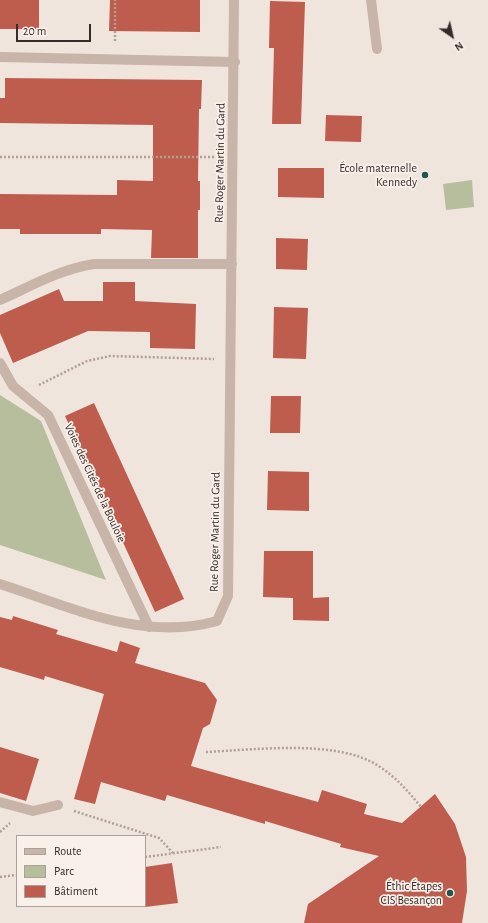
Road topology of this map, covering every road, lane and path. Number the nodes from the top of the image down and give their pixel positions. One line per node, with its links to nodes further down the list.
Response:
1 (115, 0): 6 (path)
2 (234, 0): 7 (street, Rue Roger Martin du Gard)
3 (371, 0): 4 (street)
4 (377, 49)
5 (0, 58): 6 (street)
6 (114, 60): 7 (street)
7 (235, 62): 9 (street, Rue Roger Martin du Gard)
8 (0, 157): 9 (path)
9 (233, 157): 10 (street, Rue Roger Martin du Gard)
10 (232, 264): 11 (street); 12 (street, Rue Roger Martin du Gard)
11 (0, 300)
12 (230, 360): 14 (path); 16 (street, Rue Roger Martin du Gard)
13 (0, 363): 14 (street, Voies des Cités de la Bouloie)
14 (25, 396): 16 (street, Voies des Cités de la Bouloie)
15 (0, 584): 16 (street, Rue Roger Martin du Gard)
16 (150, 627)
17 (206, 752): 20 (path)
18 (0, 802): 19 (street)
19 (58, 805): 22 (path)
20 (421, 807)
21 (221, 847): 22 (path)
22 (173, 853): 23 (path)
23 (146, 857)
24 (16, 875): 25 (path)
25 (0, 877)

